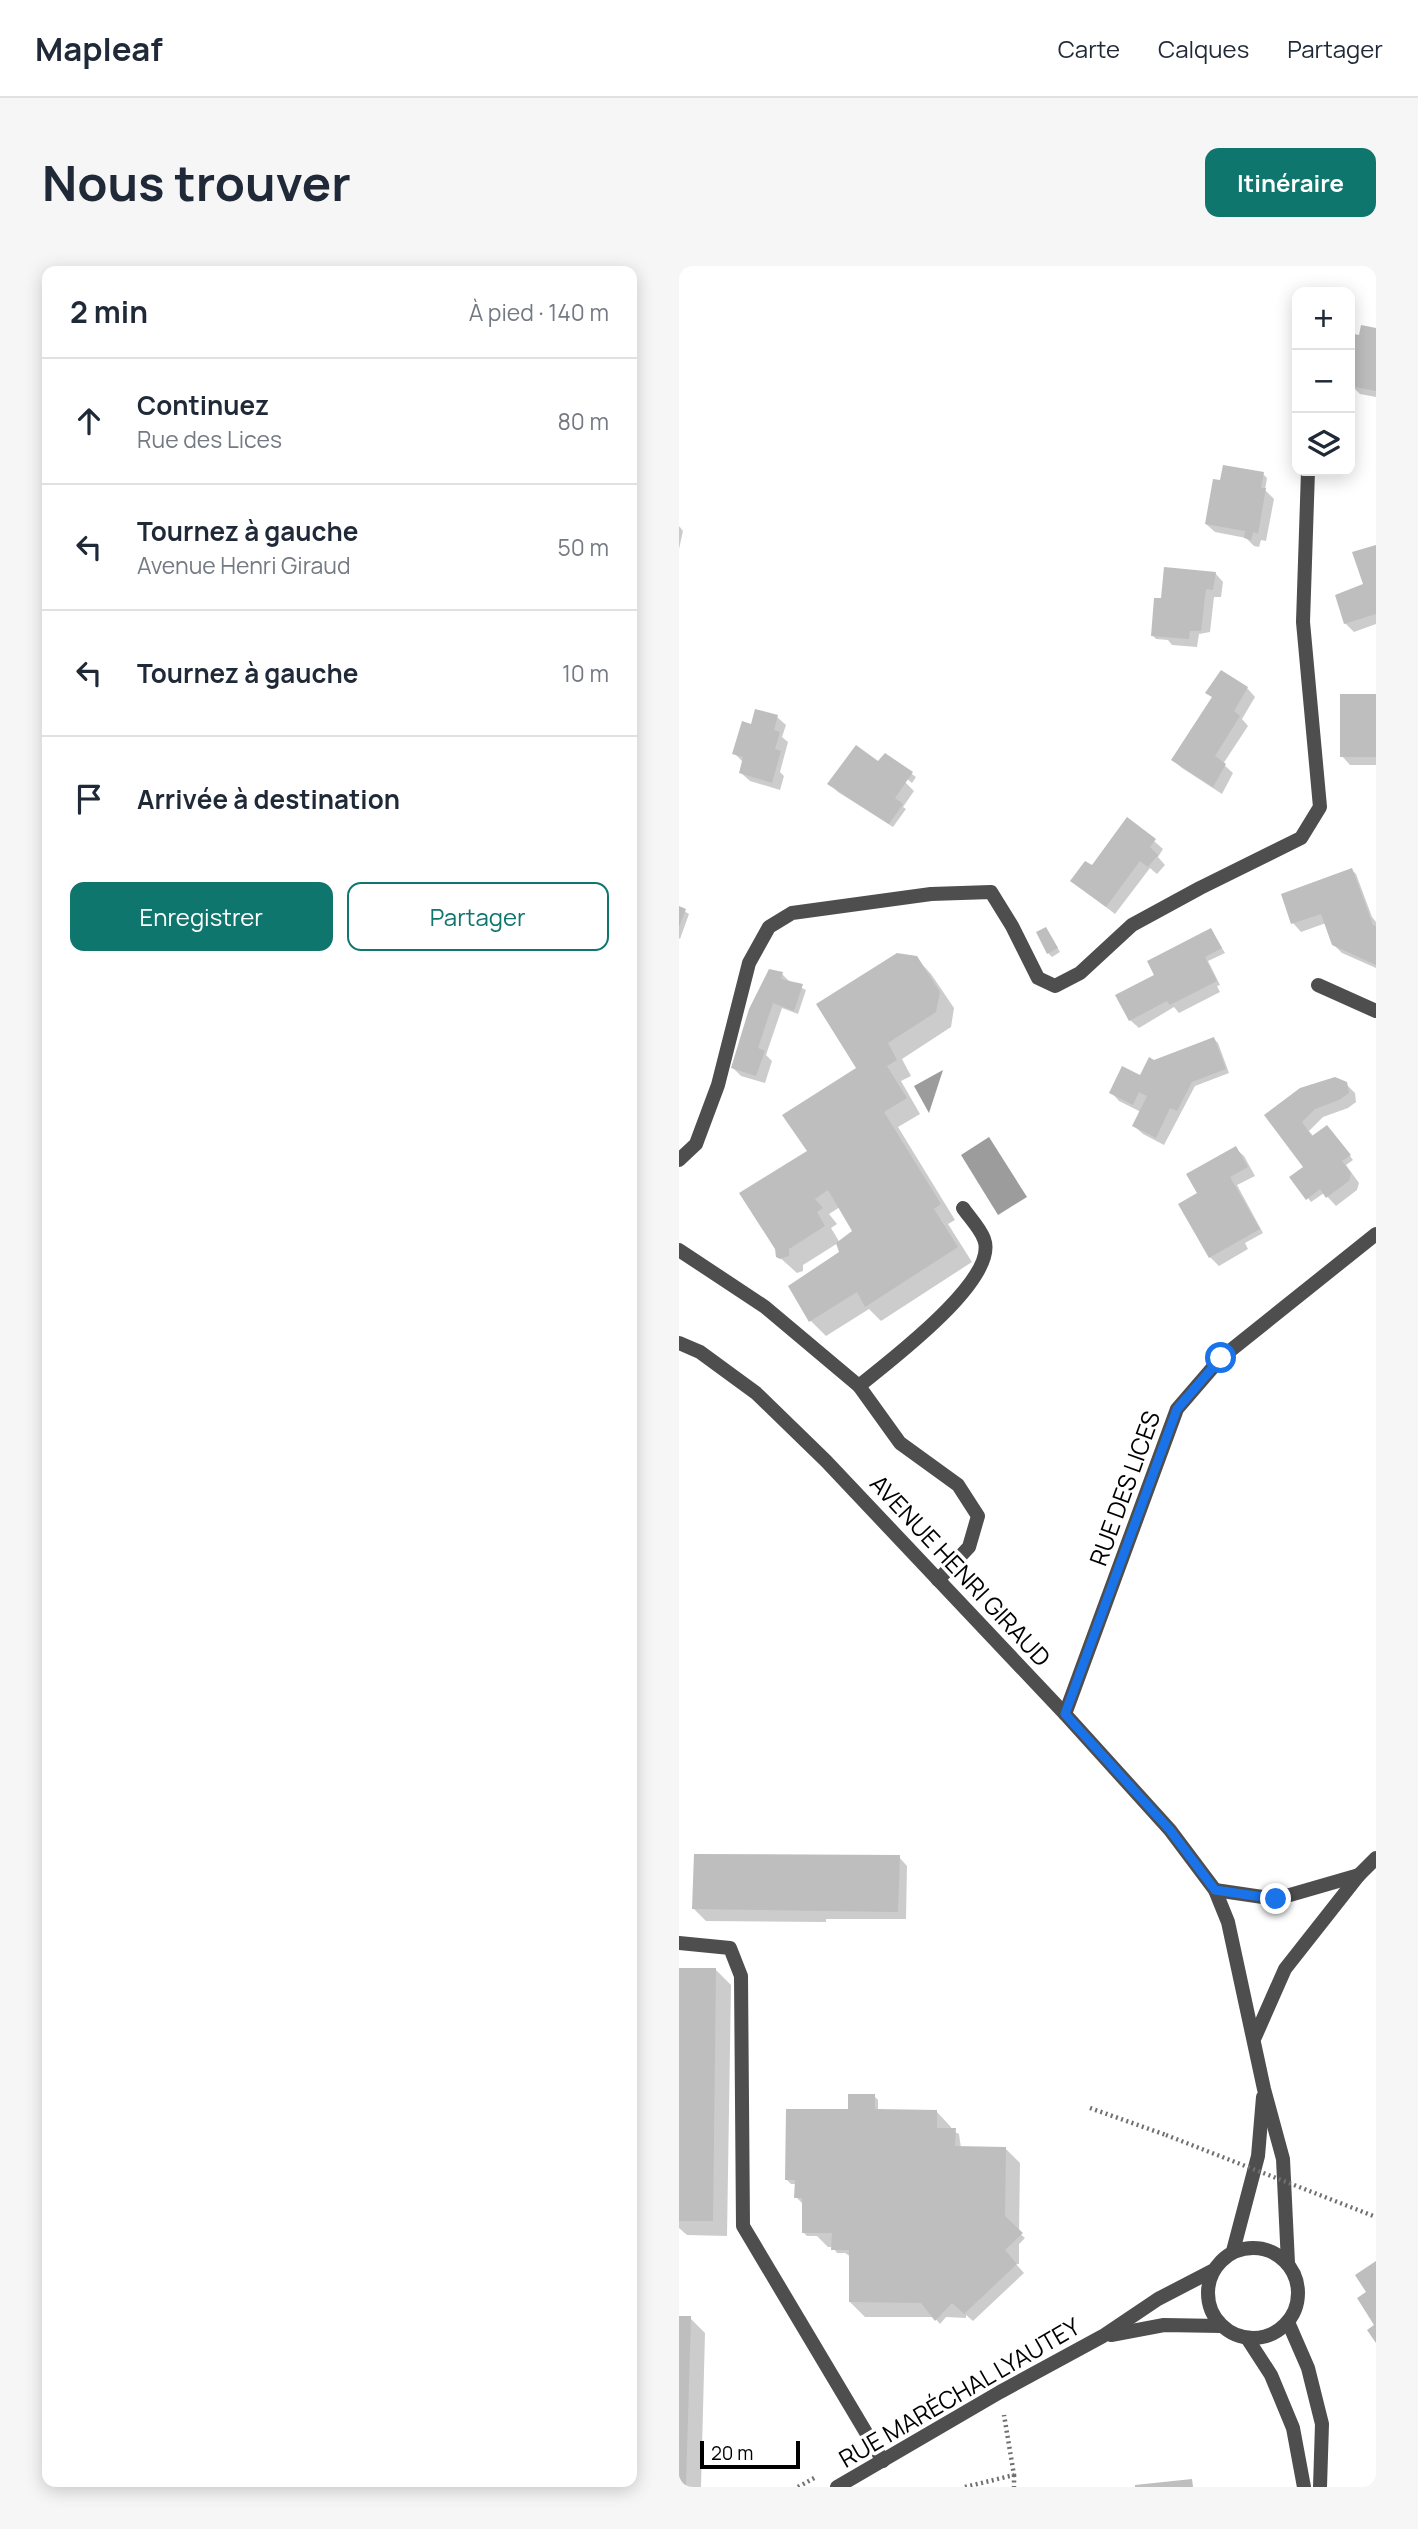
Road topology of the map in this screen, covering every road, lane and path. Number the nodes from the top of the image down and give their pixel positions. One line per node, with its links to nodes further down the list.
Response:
1 (1308, 476): 4 (street)
2 (1318, 985): 3 (street)
3 (1376, 1011)
4 (679, 1160)
5 (963, 1208): 9 (street)
6 (1376, 1234): 11 (street, RUE DES LICES)
7 (679, 1250): 9 (street)
8 (679, 1343): 10 (street, AVENUE HENRI GIRAUD)
9 (859, 1386): 10 (street)
10 (938, 1580): 11 (street, AVENUE HENRI GIRAUD)
11 (1065, 1714): 14 (street, AVENUE HENRI GIRAUD)
12 (1376, 1858): 13 (street)
13 (1359, 1875): 14 (street); 16 (street)
14 (1215, 1890): 16 (street, AVENUE HENRI GIRAUD)
15 (679, 1943): 28 (street)
16 (1255, 2037): 17 (street, AVENUE HENRI GIRAUD)
17 (1264, 2089): 20 (street, AVENUE HENRI GIRAUD); 21 (street, AVENUE HENRI GIRAUD)
18 (1090, 2108): 19 (path, bridge)
19 (1376, 2217)
20 (1233, 2251): 21 (street); 22 (street)
21 (1288, 2263): 23 (street)
22 (1212, 2271): 24 (street); 25 (street, RUE MARÉCHAL LYAUTEY)
23 (1288, 2322): 26 (street); 34 (street)
24 (1221, 2326): 25 (street, RUE MARÉCHAL LYAUTEY); 26 (street)
25 (1103, 2336): 27 (street, RUE MARÉCHAL LYAUTEY)
26 (1248, 2338): 33 (street)
27 (1000, 2392): 28 (street, RUE MARÉCHAL LYAUTEY); 29 (path)
28 (883, 2461): 30 (street, RUE MARÉCHAL LYAUTEY)
29 (1014, 2474): 31 (path); 32 (path)
30 (837, 2487)
31 (965, 2487)
32 (1014, 2487)
33 (1304, 2487)
34 (1320, 2487)

